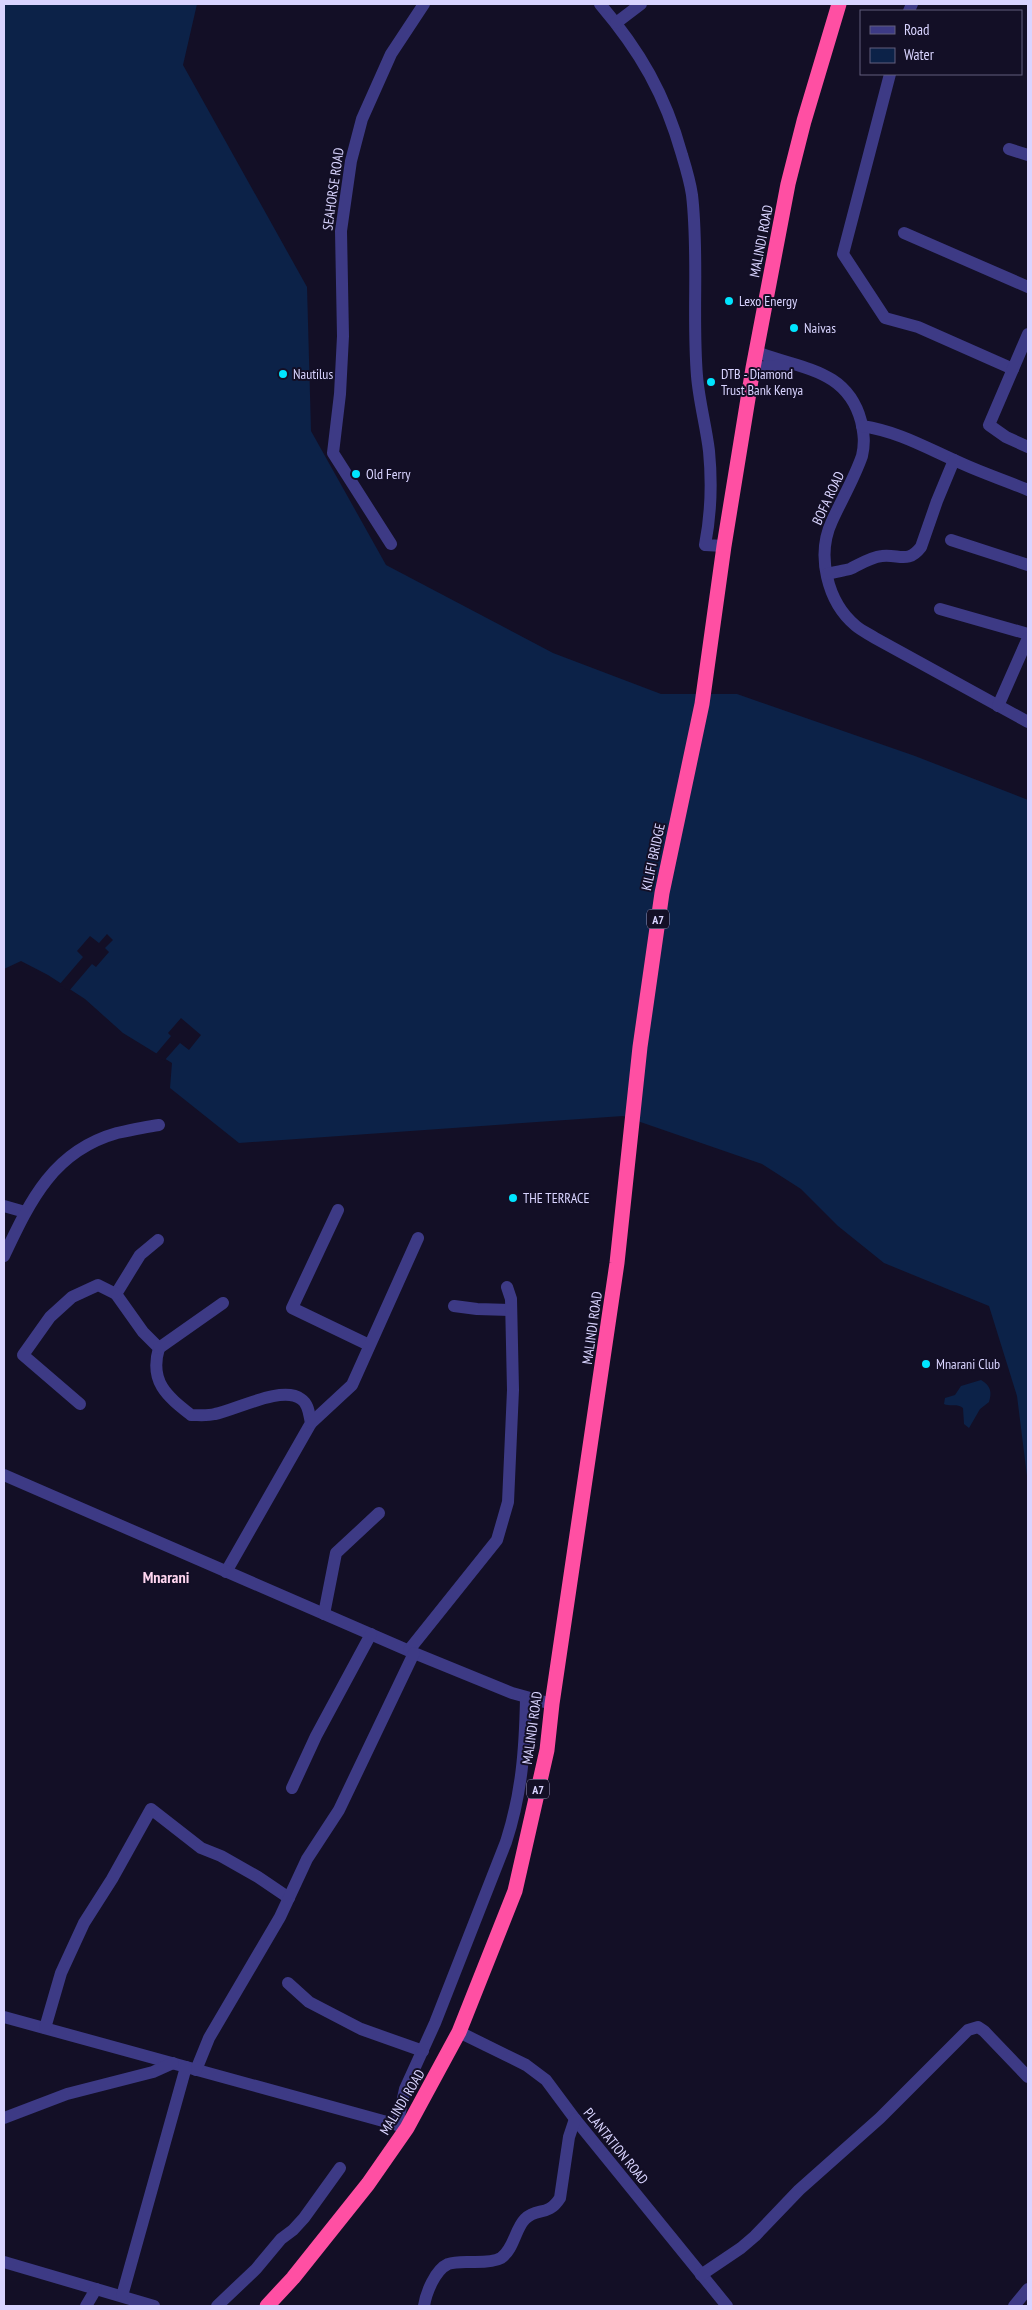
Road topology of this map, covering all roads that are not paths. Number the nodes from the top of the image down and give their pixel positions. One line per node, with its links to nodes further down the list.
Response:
1 (424, 4): 21 (street, SEAHORSE ROAD)
2 (600, 4): 5 (street)
3 (641, 4): 5 (street)
4 (839, 4): 12 (highway, MALINDI ROAD / A7)
5 (616, 23): 22 (street)
6 (890, 75): 15 (street)
7 (1009, 148): 8 (street)
8 (1028, 154)
9 (904, 233): 10 (street)
10 (1028, 287)
11 (1028, 334): 15 (street)
12 (757, 352): 13 (street, BOFA ROAD); 14 (highway, MALINDI ROAD / A7)
13 (794, 365): 14 (street, BOFA ROAD); 16 (street, BOFA ROAD)
14 (753, 368): 22 (highway, MALINDI ROAD / A7)
15 (1013, 369): 17 (street)
16 (862, 426): 18 (street); 24 (street, BOFA ROAD)
17 (1028, 447)
18 (954, 460): 19 (street); 24 (street)
19 (1028, 490)
20 (951, 540): 23 (street)
21 (391, 544)
22 (724, 546): 27 (highway, MALINDI ROAD / A7)
23 (1028, 565)
24 (827, 574): 29 (street, BOFA ROAD)
25 (940, 609): 26 (street)
26 (1028, 634)
27 (711, 637): 32 (highway, KILIFI BRIDGE / A7)
28 (1028, 638): 29 (street)
29 (998, 706): 30 (street, BOFA ROAD)
30 (1028, 722)
31 (159, 1125): 35 (street)
32 (624, 1204): 55 (highway, MALINDI ROAD / A7)
33 (4, 1206): 35 (street)
34 (338, 1210): 44 (street)
35 (25, 1212): 38 (street)
36 (418, 1238): 44 (street)
37 (158, 1240): 40 (street)
38 (4, 1256)
39 (507, 1287): 43 (street)
40 (116, 1294): 45 (street); 46 (street)
41 (223, 1303): 45 (street)
42 (454, 1306): 43 (street)
43 (511, 1310): 53 (street)
44 (369, 1345): 47 (street)
45 (158, 1348): 47 (street)
46 (80, 1404)
47 (311, 1423): 50 (street)
48 (4, 1475): 50 (street)
49 (379, 1513): 51 (street)
50 (226, 1572): 51 (street)
51 (324, 1614): 52 (street)
52 (371, 1634): 53 (street); 56 (street)
53 (411, 1651): 54 (street); 57 (street)
54 (526, 1698): 55 (street); 62 (street)
55 (552, 1704): 61 (highway, MALINDI ROAD / A7)
56 (292, 1788)
57 (289, 1898): 60 (street); 63 (street)
58 (288, 1983): 62 (street)
59 (4, 2017): 60 (street)
60 (45, 2028): 63 (street)
61 (459, 2032): 66 (street, PLANTATION ROAD); 67 (highway, MALINDI ROAD / A7)
62 (423, 2051): 67 (street)
63 (185, 2067): 65 (street); 67 (street); 73 (street)
64 (1028, 2077): 70 (street)
65 (4, 2118)
66 (575, 2119): 70 (street, PLANTATION ROAD); 78 (street)
67 (402, 2126): 77 (highway, MALINDI ROAD / A7)
68 (340, 2168): 76 (street)
69 (4, 2262): 71 (street)
70 (701, 2275): 79 (street, PLANTATION ROAD)
71 (96, 2289): 73 (street); 74 (street)
72 (1028, 2289): 80 (street)
73 (122, 2296): 75 (street)
74 (86, 2306)
75 (154, 2306)
76 (217, 2306)
77 (267, 2306)
78 (424, 2306)
79 (727, 2306)
80 (1014, 2306)

